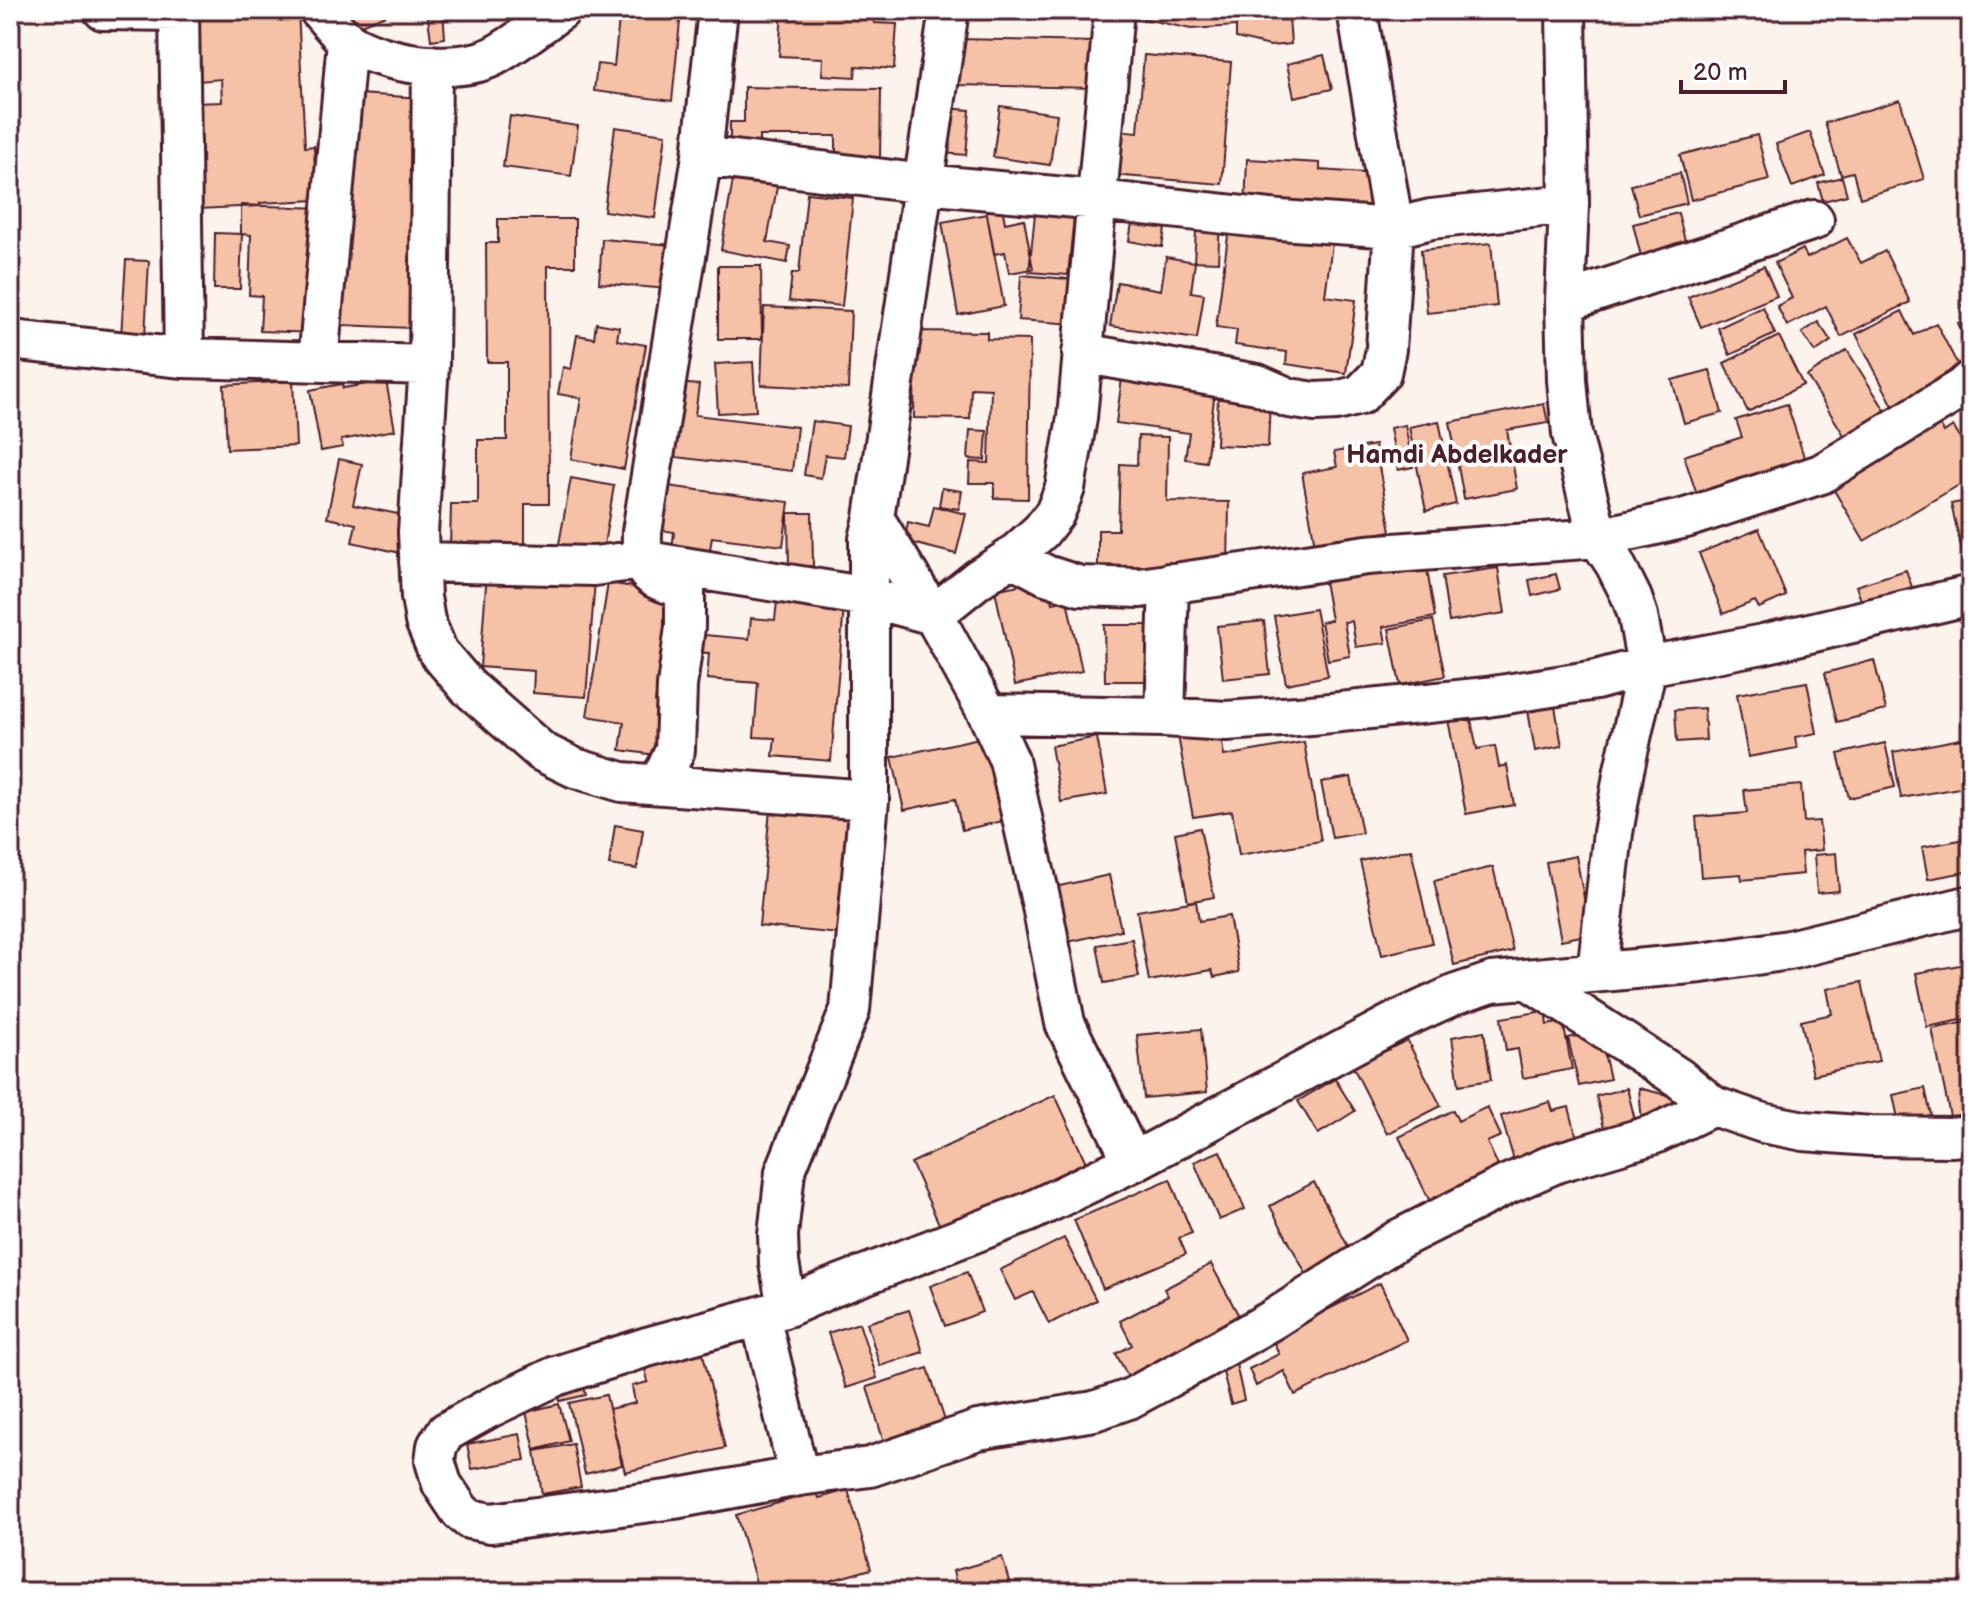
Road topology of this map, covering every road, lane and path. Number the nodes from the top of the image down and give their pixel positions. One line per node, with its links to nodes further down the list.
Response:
1 (103, 10): 9 (street)
2 (319, 10): 10 (street)
3 (561, 10): 11 (street)
4 (718, 10): 12 (street)
5 (949, 10): 13 (street)
6 (1114, 10): 14 (street)
7 (1357, 10): 17 (street)
8 (1566, 10): 15 (street)
9 (179, 11): 21 (street)
10 (347, 41): 11 (street); 22 (street)
11 (432, 65): 23 (street)
12 (702, 156): 13 (street); 29 (street)
13 (924, 184): 14 (street); 25 (street)
14 (1098, 200): 17 (street); 20 (street)
15 (1569, 204): 17 (street); 18 (street)
16 (1814, 220): 18 (street)
17 (1394, 228): 20 (street)
18 (1565, 302): 26 (street)
19 (10, 340): 21 (street)
20 (1082, 353): 27 (street)
21 (184, 358): 22 (street)
22 (318, 362): 23 (street)
23 (429, 365): 28 (street)
24 (1971, 380): 26 (street)
25 (874, 518): 32 (street); 33 (street)
26 (1598, 538): 30 (street); 34 (street)
27 (1012, 557): 30 (street); 33 (street)
28 (419, 562): 29 (street); 37 (street)
29 (657, 568): 32 (street); 37 (street)
30 (1169, 583): 36 (street)
31 (1971, 595): 34 (street)
32 (868, 597): 33 (street); 38 (street)
33 (933, 615): 35 (street)
34 (1647, 666): 36 (street); 40 (street)
35 (988, 714): 36 (street); 44 (street)
36 (1165, 717)
37 (657, 784): 38 (street)
38 (869, 800): 45 (street)
39 (1971, 905): 40 (street)
40 (1597, 972): 41 (street)
41 (1527, 979): 42 (street); 44 (street)
42 (1713, 1106): 43 (street); 46 (street)
43 (1971, 1135)
44 (1133, 1162): 45 (street)
45 (773, 1312): 46 (street); 46 (street)
46 (799, 1476)

